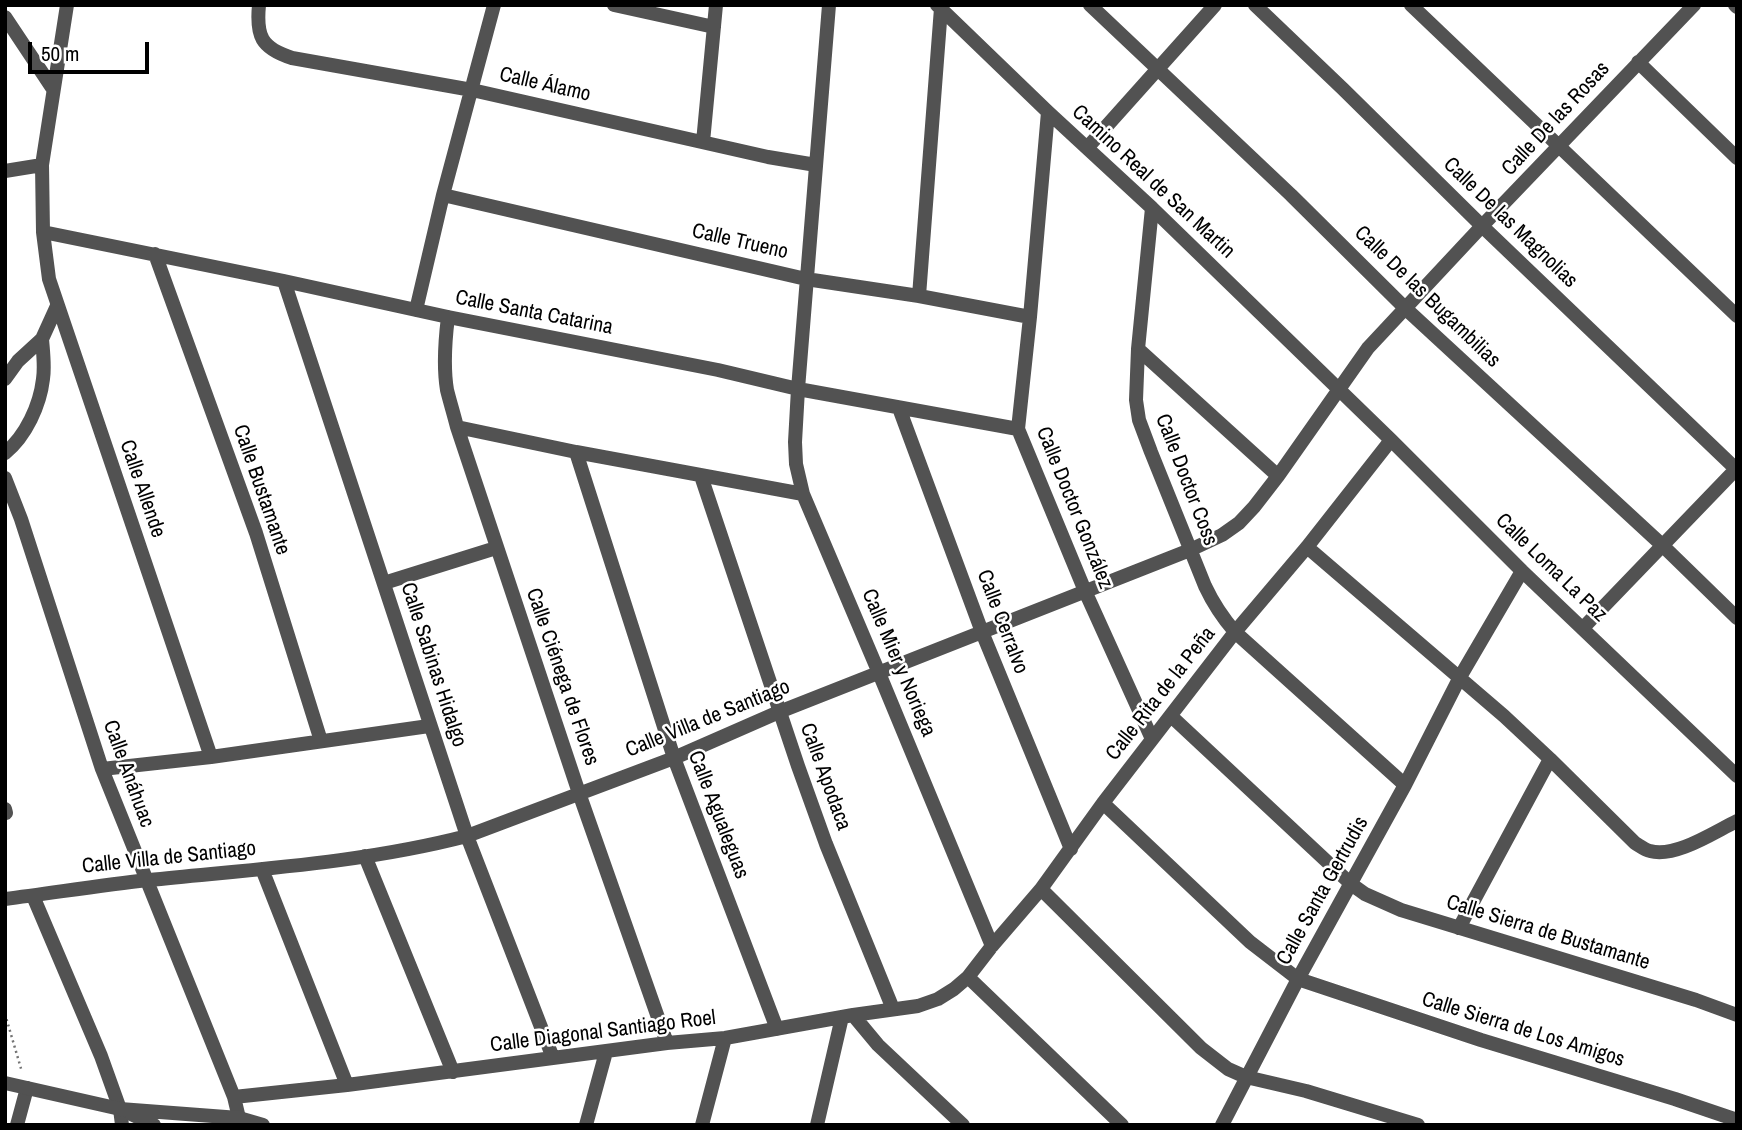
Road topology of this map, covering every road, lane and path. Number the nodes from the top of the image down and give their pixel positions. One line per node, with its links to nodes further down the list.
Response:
1 (68, 5): 17 (street)
2 (259, 5): 18 (street, Calle Álamo)
3 (494, 5): 18 (street)
4 (614, 5): 14 (street)
5 (716, 5): 14 (street)
6 (828, 5): 25 (street, Calle Mier y Noriega)
7 (1090, 5): 16 (street, Calle De las Bugambilias)
8 (1214, 5): 16 (street)
9 (1255, 5): 29 (street, Calle De las Magnolias)
10 (1411, 5): 21 (street)
11 (1694, 5): 15 (street, Calle De las Rosas)
12 (939, 7): 19 (street, Camino Real de San Martin); 34 (street)
13 (5, 17): 17 (street)
14 (714, 27): 20 (street)
15 (1638, 62): 21 (street, Calle De las Rosas); 23 (street)
16 (1156, 69): 22 (street); 36 (street, Calle De las Bugambilias)
17 (53, 89): 24 (street)
18 (472, 90): 20 (street, Calle Álamo); 27 (street)
19 (1048, 113): 22 (street, Camino Real de San Martin); 40 (street, Calle Doctor González)
20 (703, 142): 25 (street, Calle Álamo)
21 (1559, 146): 29 (street, Calle De las Rosas); 38 (street)
22 (1087, 148): 28 (street, Camino Real de San Martin)
23 (1737, 158)
24 (41, 165): 26 (street); 30 (street)
25 (816, 165): 32 (street, Calle Mier y Noriega)
26 (5, 171)
27 (443, 195): 32 (street, Calle Trueno); 37 (street)
28 (1152, 208): 42 (street, Calle Doctor Coss); 45 (street, Camino Real de San Martin)
29 (1482, 226): 36 (street, Calle De las Rosas); 52 (street, Calle De las Magnolias)
30 (43, 232): 31 (street, Calle Santa Catarina); 35 (street, Calle Allende)
31 (155, 254): 33 (street, Calle Santa Catarina); 74 (street, Calle Bustamante)
32 (806, 279): 34 (street, Calle Trueno); 44 (street, Calle Mier y Noriega)
33 (284, 281): 37 (street, Calle Santa Catarina); 62 (street, Calle Sabinas Hidalgo)
34 (919, 296): 40 (street, Calle Trueno)
35 (57, 306): 41 (street); 75 (street, Calle Allende)
36 (1405, 308): 45 (street, Calle De las Rosas); 57 (street, Calle De las Bugambilias)
37 (416, 310): 39 (street, Calle Santa Catarina)
38 (1737, 316)
39 (448, 317): 44 (street, Calle Santa Catarina); 47 (street, Calle Ciénega de Flores)
40 (1030, 317): 48 (street, Calle Doctor González)
41 (42, 339): 43 (street); 51 (street)
42 (1138, 349): 54 (street); 60 (street, Calle Doctor Coss)
43 (5, 379)
44 (798, 389): 46 (street, Calle Santa Catarina); 56 (street, Calle Mier y Noriega)
45 (1339, 389): 49 (street, Calle Loma La Paz); 54 (street, Calle Villa de Santiago)
46 (899, 408): 48 (street, Calle Santa Catarina); 66 (street, Calle Cerralvo)
47 (457, 427): 50 (street); 58 (street, Calle Ciénega de Flores)
48 (1018, 429): 63 (street, Calle Doctor González)
49 (1391, 440): 59 (street, Calle Rita de la Peña); 61 (street, Calle Loma La Paz)
50 (576, 452): 53 (street); 76 (street, Calle Agualeguas)
51 (5, 453)
52 (1736, 469): 57 (street)
53 (701, 476): 56 (street); 70 (street, Calle Apodaca)
54 (1278, 476): 60 (street, Calle Villa de Santiago)
55 (5, 478): 78 (street, Calle Anáhuac)
56 (803, 494): 68 (street, Calle Mier y Noriega)
57 (1662, 545): 64 (street, Calle De las Bugambilias); 65 (street)
58 (496, 548): 62 (street); 81 (street, Calle Ciénega de Flores)
59 (1307, 548): 67 (street, Calle Rita de la Peña); 69 (street)
60 (1190, 550): 63 (street, Calle Villa de Santiago); 67 (street, Calle Doctor Coss)
61 (1522, 571): 65 (street, Calle Loma La Paz); 69 (street, Calle Santa Gertrudis)
62 (384, 583): 72 (street, Calle Sabinas Hidalgo)
63 (1086, 591): 66 (street, Calle Villa de Santiago); 73 (street, Calle Doctor González)
64 (1737, 618)
65 (1583, 628): 79 (street, Calle Loma La Paz)
66 (982, 632): 68 (street, Calle Villa de Santiago); 85 (street, Calle Cerralvo)
67 (1235, 632): 71 (street, Calle Rita de la Peña); 80 (street, Calle Doctor Coss)
68 (880, 673): 70 (street, Calle Villa de Santiago); 94 (street, Calle Mier y Noriega)
69 (1460, 677): 77 (street); 80 (street, Calle Santa Gertrudis)
70 (779, 712): 76 (street, Calle Villa de Santiago); 97 (street, Calle Apodaca)
71 (1171, 716): 73 (street, Calle Rita de la Peña); 89 (street, Calle Sierra de Bustamante)
72 (429, 726): 74 (street); 84 (street, Calle Sabinas Hidalgo)
73 (1152, 739): 82 (street, Calle Rita de la Peña)
74 (321, 741): 75 (street)
75 (211, 757): 78 (street)
76 (674, 758): 81 (street, Calle Villa de Santiago); 101 (street, Calle Agualeguas)
77 (1550, 759): 83 (street); 93 (street)
78 (102, 769): 88 (street, Calle Anáhuac)
79 (1737, 776)
80 (1405, 785): 89 (street, Calle Santa Gertrudis)
81 (579, 793): 84 (street, Calle Villa de Santiago); 103 (street, Calle Ciénega de Flores)
82 (1103, 803): 85 (street, Calle Rita de la Peña); 96 (street, Calle Sierra de Los Amigos)
83 (1737, 821)
84 (467, 836): 86 (street, Calle Villa de Santiago); 105 (street, Calle Sabinas Hidalgo)
85 (1071, 849): 90 (street, Calle Rita de la Peña)
86 (365, 856): 87 (street, Calle Villa de Santiago); 106 (street)
87 (262, 869): 88 (street, Calle Villa de Santiago); 109 (street)
88 (146, 880): 91 (street, Calle Villa de Santiago); 111 (street, Calle Anáhuac)
89 (1351, 884): 93 (street, Calle Sierra de Bustamante); 96 (street, Calle Santa Gertrudis)
90 (1041, 888): 94 (street, Calle Rita de la Peña); 107 (street)
91 (33, 896): 92 (street, Calle Villa de Santiago); 112 (street)
92 (5, 899)
93 (1459, 928): 99 (street, Calle Sierra de Bustamante)
94 (992, 946): 95 (street, Calle Rita de la Peña)
95 (968, 977): 97 (street, Calle Diagonal Santiago Roel); 123 (street)
96 (1298, 979): 107 (street, Calle Santa Gertrudis); 114 (street, Calle Sierra de Los Amigos)
97 (893, 1009): 100 (street, Calle Diagonal Santiago Roel)
98 (5, 1014): 110 (path)
99 (1737, 1015)
100 (847, 1016): 101 (street, Calle Diagonal Santiago Roel); 121 (street); 122 (street)
101 (777, 1029): 102 (street, Calle Diagonal Santiago Roel)
102 (725, 1038): 103 (street, Calle Diagonal Santiago Roel); 120 (street)
103 (667, 1043): 104 (street, Calle Diagonal Santiago Roel)
104 (606, 1052): 105 (street, Calle Diagonal Santiago Roel); 119 (street)
105 (553, 1058): 106 (street, Calle Diagonal Santiago Roel)
106 (453, 1072): 109 (street, Calle Diagonal Santiago Roel)
107 (1246, 1077): 124 (street, Calle Santa Gertrudis); 125 (street)
108 (5, 1083): 110 (street)
109 (347, 1085): 111 (street, Calle Diagonal Santiago Roel)
110 (27, 1088): 112 (street); 115 (street)
111 (234, 1097): 113 (street, Calle Anáhuac)
112 (120, 1109): 113 (street); 116 (street); 117 (street)
113 (239, 1118): 118 (street)
114 (1737, 1121)
115 (17, 1125)
116 (122, 1125)
117 (154, 1125)
118 (263, 1125)
119 (586, 1125)
120 (702, 1125)
121 (817, 1125)
122 (963, 1125)
123 (1122, 1125)
124 (1222, 1125)
125 (1418, 1125)

